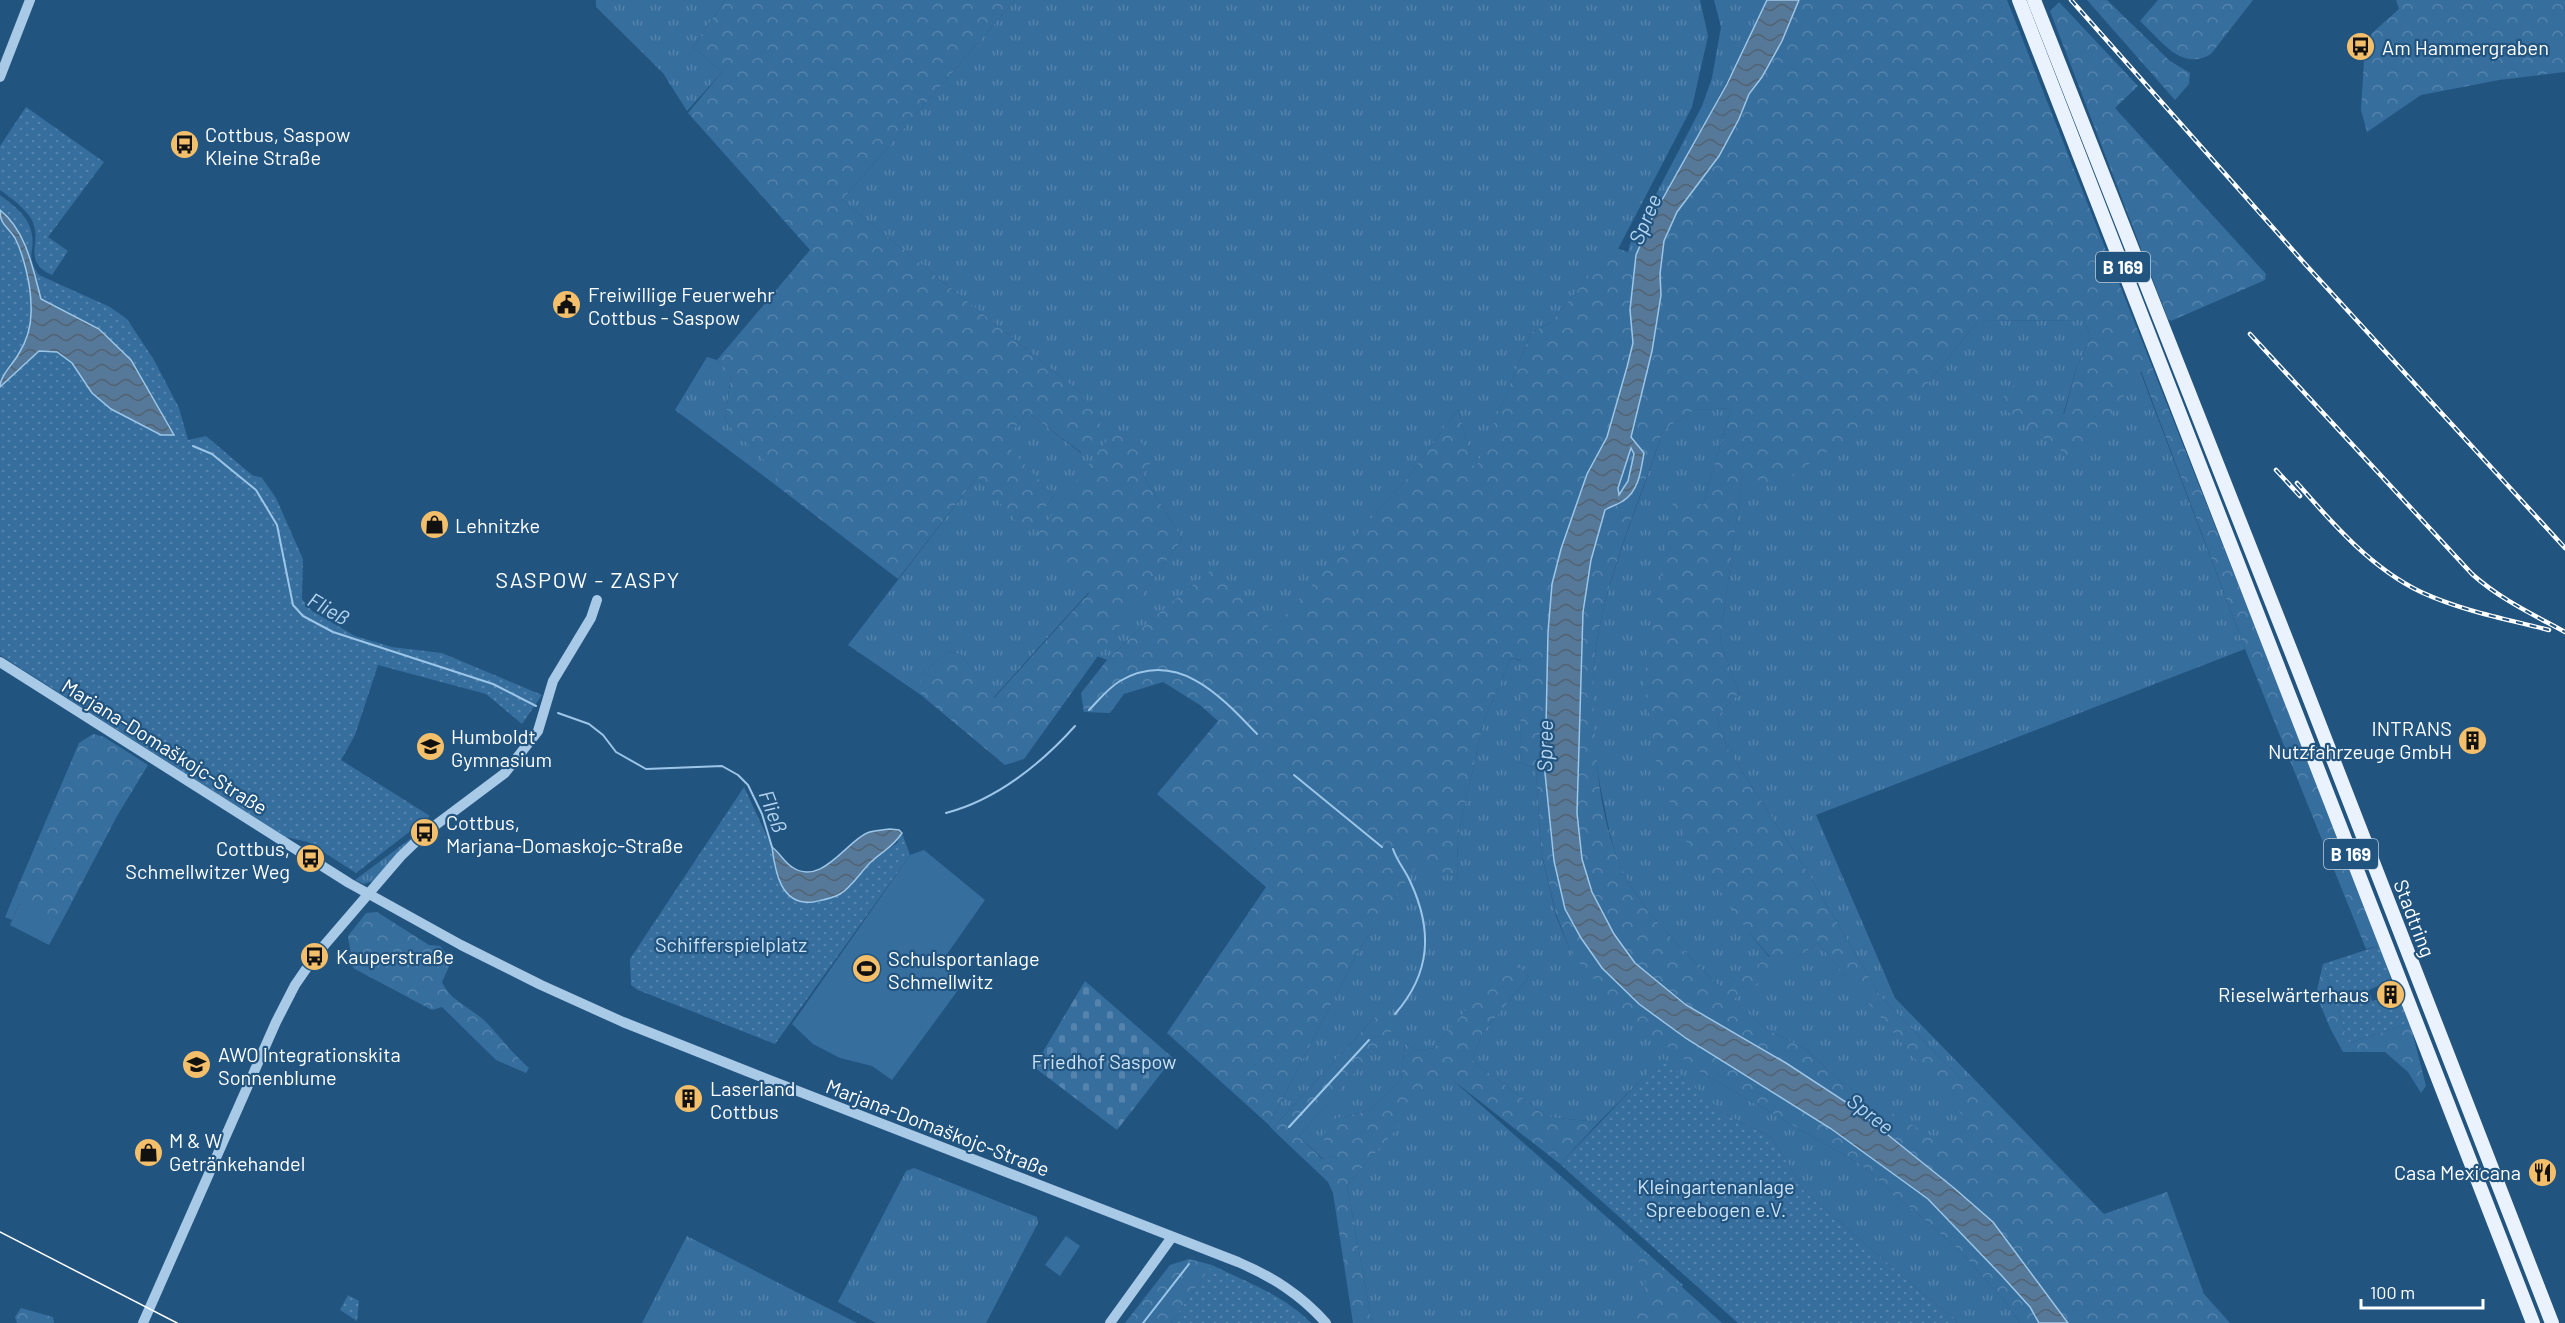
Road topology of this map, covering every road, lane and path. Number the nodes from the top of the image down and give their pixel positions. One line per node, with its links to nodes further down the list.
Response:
1 (30, 0): 4 (street)
2 (2019, 0): 12 (main road, Stadtring / B 169)
3 (2034, 0): 13 (main road, Stadtring / B 169)
4 (0, 77)
5 (597, 600): 7 (street)
6 (0, 662): 7 (street, Marjana-Domaškojc-Straße)
7 (369, 894): 8 (street, Marjana-Domaškojc-Straße); 9 (street)
8 (1172, 1237): 10 (street); 11 (street, Marjana-Domaškojc-Straße)
9 (143, 1323)
10 (1110, 1323)
11 (1326, 1323)
12 (2533, 1323)
13 (2552, 1323)

